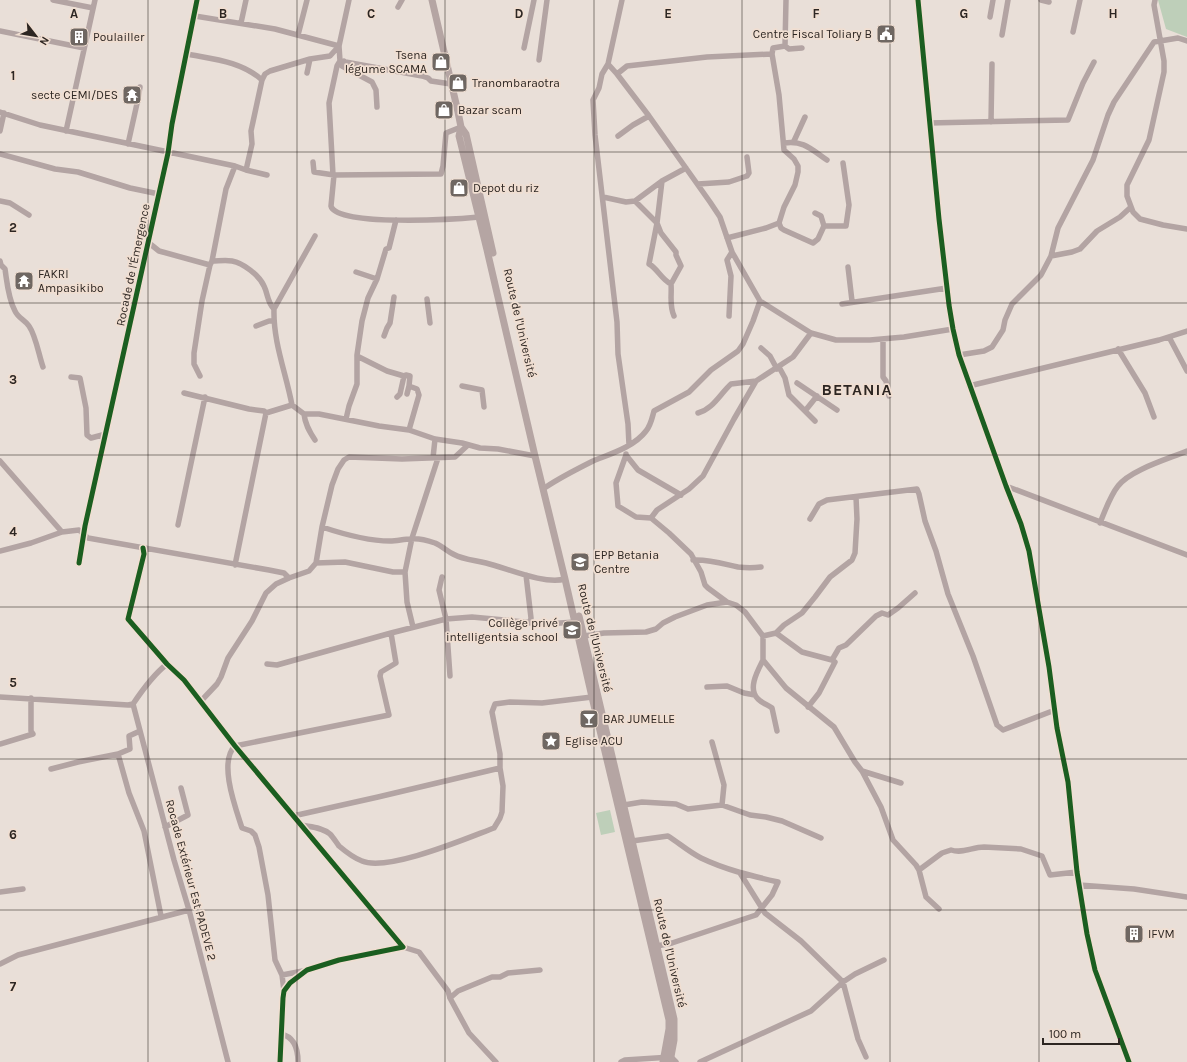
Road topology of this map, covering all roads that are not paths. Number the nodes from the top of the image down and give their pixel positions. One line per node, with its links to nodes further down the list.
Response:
1 (53, 0): 21 (street)
2 (95, 0): 21 (street)
3 (197, 0): 22 (street, Rocade de l'Émergence)
4 (246, 0): 24 (street)
5 (307, 0): 27 (street)
6 (349, 0): 31 (street)
7 (402, 0): 20 (street)
8 (432, 0): 47 (main road, Route de l'Université)
9 (534, 0): 34 (street)
10 (547, 0): 39 (street)
11 (622, 0): 42 (street)
12 (786, 0): 32 (street)
13 (918, 0): 54 (street)
14 (993, 0): 23 (street)
15 (1008, 0): 28 (street)
16 (1041, 0): 19 (street)
17 (1080, 0): 26 (street)
18 (1155, 0): 29 (street)
19 (1049, 2)
20 (398, 7)
21 (93, 8): 33 (street)
22 (194, 16): 24 (street); 36 (street, Rocade de l'Émergence)
23 (990, 17)
24 (241, 23): 27 (street)
25 (0, 30): 33 (street)
26 (1073, 32)
27 (298, 34): 31 (street)
28 (1002, 35)
29 (1160, 41): 30 (street); 79 (street); 92 (street)
30 (1187, 41)
31 (339, 46): 38 (street); 40 (street)
32 (785, 46): 35 (street); 37 (street)
33 (84, 48): 57 (street)
34 (524, 48)
35 (802, 48)
36 (187, 54): 46 (street); 62 (street, Rocade de l'Émergence)
37 (772, 54): 45 (street); 60 (street)
38 (310, 59): 44 (street); 46 (street)
39 (539, 60)
40 (342, 61): 47 (street); 49 (street); 72 (street)
41 (1094, 62): 53 (street)
42 (608, 64): 45 (street); 76 (street)
43 (992, 64): 53 (street)
44 (307, 73)
45 (617, 74): 51 (street)
46 (262, 80): 70 (street)
47 (451, 84): 55 (main road, Route de l'Université)
48 (140, 87): 61 (street)
49 (377, 107)
50 (2, 113): 56 (street); 57 (street)
51 (649, 116): 58 (street); 69 (street)
52 (805, 117): 59 (street)
53 (991, 122): 54 (street)
54 (929, 123): 99 (street)
55 (461, 127): 72 (street); 82 (main road, Route de l'Université); 160 (main road, Route de l'Université)
56 (0, 131)
57 (66, 131): 61 (street)
58 (618, 136)
59 (794, 141): 60 (street); 65 (street)
60 (784, 143): 85 (street)
61 (128, 144): 62 (street)
62 (168, 153): 68 (street); 75 (street, Rocade de l'Émergence)
63 (0, 154): 75 (street)
64 (747, 157): 74 (street)
65 (827, 160)
66 (313, 162): 72 (street)
67 (843, 163): 86 (street)
68 (235, 166): 70 (street); 94 (street)
69 (686, 168): 73 (street); 74 (street)
70 (246, 170): 71 (street)
71 (267, 175)
72 (334, 175): 83 (street)
73 (662, 181): 78 (street); 84 (street)
74 (698, 184): 89 (street)
75 (159, 194): 90 (street, Rocade de l'Émergence)
76 (603, 197): 78 (street); 153 (street)
77 (0, 201): 81 (street)
78 (635, 201): 84 (street)
79 (1130, 207): 87 (street); 92 (street)
80 (815, 213): 86 (street)
81 (29, 215)
82 (479, 217): 83 (street); 155 (main road, Route de l'Université)
83 (396, 220): 97 (street)
84 (657, 223): 98 (street); 98 (street)
85 (779, 223): 86 (street); 89 (street)
86 (824, 226)
87 (1187, 229)
88 (315, 236): 105 (street)
89 (726, 238): 91 (street)
90 (149, 243): 94 (street); 149 (street, Rocade de l'Émergence)
91 (732, 252): 102 (street); 107 (street)
92 (1052, 256): 119 (street)
93 (0, 261): 121 (street)
94 (211, 263): 105 (street); 124 (street)
95 (848, 267): 103 (street)
96 (356, 272): 97 (street)
97 (377, 279): 120 (street)
98 (671, 284): 106 (street)
99 (947, 288): 103 (street); 111 (street)
100 (394, 297): 114 (street)
101 (427, 299): 109 (street)
102 (760, 301): 113 (street); 153 (street)
103 (852, 301): 104 (street)
104 (842, 304)
105 (274, 309): 108 (street)
106 (674, 316)
107 (729, 316)
108 (274, 321): 110 (street); 138 (street)
109 (430, 323)
110 (256, 326)
111 (953, 329): 116 (street); 119 (street)
112 (1187, 331): 115 (street)
113 (811, 333): 116 (street); 122 (street)
114 (384, 336)
115 (1170, 338): 118 (street); 123 (street)
116 (883, 339): 135 (street)
117 (761, 348): 122 (street)
118 (1118, 349): 131 (street); 145 (street)
119 (959, 355): 131 (street)
120 (357, 356): 125 (street); 146 (street)
121 (42, 367)
122 (778, 368): 127 (street); 141 (street)
123 (1187, 371)
124 (200, 376)
125 (404, 376): 129 (street); 137 (street)
126 (71, 377): 149 (street)
127 (756, 381): 143 (street); 161 (street)
128 (797, 383): 134 (street)
129 (409, 386): 133 (street); 148 (street)
130 (462, 386): 139 (street)
131 (970, 386): 159 (street)
132 (184, 393): 136 (street)
133 (407, 394)
134 (817, 396): 140 (street); 141 (street)
135 (889, 396)
136 (205, 397): 142 (street); 166 (street)
137 (397, 397)
138 (292, 405): 142 (street); 144 (street)
139 (484, 407)
140 (837, 410)
141 (805, 412): 147 (street)
142 (266, 413): 177 (street)
143 (698, 413)
144 (304, 414): 146 (street); 151 (street)
145 (1154, 417)
146 (346, 419): 148 (street)
147 (815, 421)
148 (409, 430): 150 (street)
149 (106, 434): 169 (street, Rocade de l'Émergence)
150 (435, 439): 152 (street); 157 (street)
151 (315, 440)
152 (468, 445): 155 (street); 157 (street)
153 (627, 446): 156 (street); 160 (street)
154 (1187, 451): 165 (street)
155 (535, 456): 183 (main road, Route de l'Université)
156 (626, 456): 161 (street); 163 (street)
157 (435, 458): 167 (street); 170 (street)
158 (0, 461): 168 (street)
159 (1006, 486): 165 (street); 207 (street)
160 (546, 487): 192 (main road, Route de l'Université)
161 (681, 495): 163 (street)
162 (856, 497): 164 (street); 191 (street); 207 (street)
163 (651, 518): 174 (street)
164 (810, 519)
165 (1100, 523): 173 (street)
166 (178, 525)
167 (322, 527): 170 (street); 176 (street)
168 (62, 532): 169 (street); 172 (street)
169 (84, 534): 171 (street); 175 (street, Rocade de l'Émergence)
170 (412, 538): 179 (street); 180 (street)
171 (143, 548): 177 (street); 196 (street)
172 (0, 550)
173 (1187, 555)
174 (693, 560): 178 (street); 185 (street)
175 (79, 563)
176 (316, 563): 179 (street); 182 (street)
177 (234, 565): 182 (street)
178 (761, 567)
179 (406, 572): 189 (street)
180 (526, 575): 183 (street); 188 (street)
181 (442, 577): 186 (street)
182 (289, 578): 204 (street)
183 (566, 579): 187 (main road, Route de l'Université)
184 (915, 592): 195 (street)
185 (727, 602): 192 (street); 193 (street)
186 (446, 619): 188 (street); 189 (street); 198 (street)
187 (576, 622): 188 (street); 202 (main road, Route de l'Université)
188 (530, 623)
189 (413, 627): 190 (street)
190 (391, 633): 197 (street); 212 (street)
191 (776, 633): 193 (street); 195 (street)
192 (584, 636): 219 (main road, Route de l'Université)
193 (763, 636): 194 (street)
194 (763, 660): 200 (street); 206 (street)
195 (832, 660): 206 (street)
196 (167, 664): 204 (street); 205 (street)
197 (266, 664)
198 (450, 676)
199 (707, 687): 200 (street)
200 (755, 695): 209 (street)
201 (0, 697): 203 (street)
202 (592, 697): 214 (street); 249 (main road, Route de l'Université)
203 (31, 698): 205 (street); 211 (street)
204 (200, 701): 212 (street)
205 (133, 704): 208 (street, Rocade Extérieur Est PADEVE 2)
206 (808, 707): 216 (street)
207 (1055, 710): 227 (street)
208 (140, 731): 213 (street); 223 (street, Rocade Extérieur Est PADEVE 2)
209 (777, 731)
210 (712, 742): 220 (street)
211 (0, 744)
212 (235, 746): 221 (street); 243 (street)
213 (118, 754): 215 (street); 236 (street)
214 (500, 768): 221 (street); 222 (street)
215 (51, 769)
216 (862, 771): 217 (street); 226 (street)
217 (901, 783)
218 (181, 788): 223 (street)
219 (624, 805): 220 (street); 225 (main road, Route de l'Université)
220 (722, 806): 224 (street)
221 (293, 816): 222 (street)
222 (300, 825): 238 (street)
223 (165, 827): 235 (street, Rocade Extérieur Est PADEVE 2)
224 (821, 838)
225 (632, 840): 228 (street); 237 (main road, Route de l'Université)
226 (919, 870): 227 (street); 234 (street)
227 (1077, 872): 229 (street)
228 (740, 873): 233 (street); 233 (street)
229 (1079, 885): 232 (street); 256 (street)
230 (23, 889): 231 (street)
231 (0, 892)
232 (1187, 897)
233 (762, 909): 237 (street); 244 (street)
234 (939, 909)
235 (189, 910): 236 (street); 250 (street, Rocade Extérieur Est PADEVE 2)
236 (161, 916): 240 (street)
237 (657, 946): 249 (main road, Route de l'Université)
238 (403, 947): 241 (street); 246 (street)
239 (884, 960): 244 (street)
240 (0, 964)
241 (307, 970): 243 (street); 245 (street)
242 (540, 970): 246 (street)
243 (282, 975): 245 (street)
244 (843, 982): 248 (street); 255 (street)
245 (284, 991): 247 (street)
246 (450, 998): 253 (street)
247 (281, 1034): 251 (street); 252 (street)
248 (866, 1057)
249 (669, 1060): 254 (street)
250 (228, 1062)
251 (280, 1062)
252 (298, 1062)
253 (496, 1062)
254 (621, 1062)
255 (700, 1062)
256 (1129, 1062)

